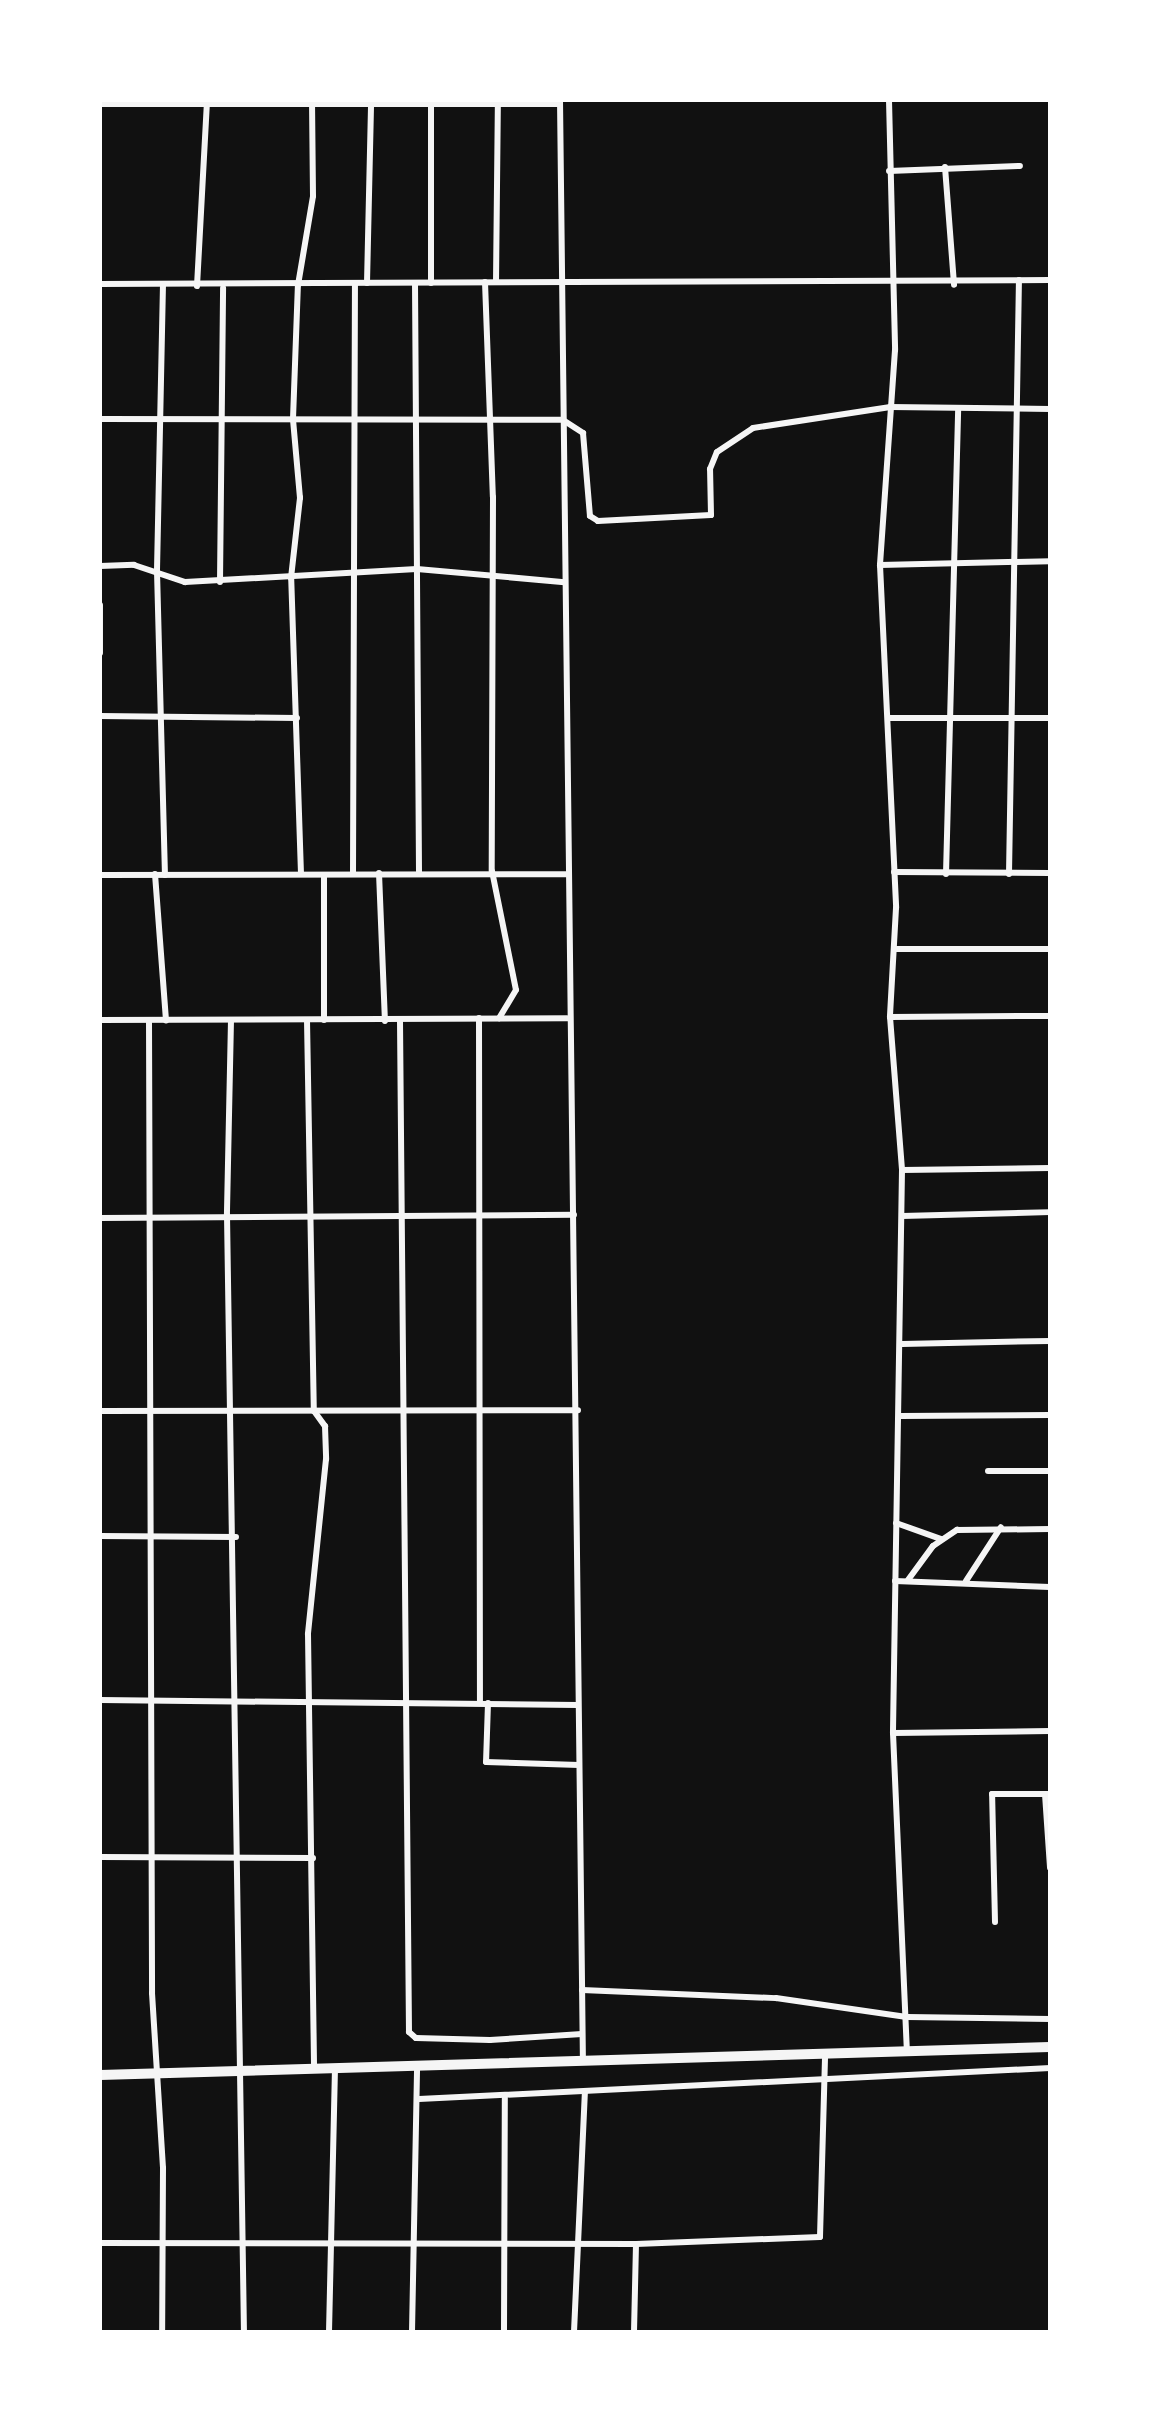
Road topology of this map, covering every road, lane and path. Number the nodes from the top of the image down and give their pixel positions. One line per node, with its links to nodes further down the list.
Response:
1 (890, 100): 12 (street)
2 (279, 102): 5 (street); 8 (street)
3 (431, 102): 6 (street); 9 (street); 20 (street)
4 (560, 102): 6 (street); 21 (street)
5 (208, 103): 7 (street); 27 (street)
6 (498, 103): 16 (street)
7 (100, 104)
8 (312, 104): 9 (street); 24 (street)
9 (370, 104): 18 (street)
10 (1020, 166): 11 (street)
11 (946, 168): 12 (street); 26 (street)
12 (889, 171): 25 (street)
13 (1019, 280): 14 (street); 26 (street); 32 (street)
14 (1050, 280)
15 (485, 282): 16 (street); 20 (street); 34 (street)
16 (496, 282): 21 (street)
17 (355, 283): 18 (street); 24 (street); 39 (street)
18 (367, 283): 19 (street)
19 (414, 283): 20 (street); 40 (street)
20 (431, 283)
21 (561, 283): 25 (street); 37 (street)
22 (100, 284): 23 (street)
23 (162, 284): 27 (street); 36 (street)
24 (298, 284): 28 (street); 35 (street)
25 (890, 284): 26 (street); 29 (street)
26 (954, 285)
27 (196, 286): 28 (street)
28 (223, 288): 38 (street)
29 (890, 407): 30 (street); 37 (street); 43 (street)
30 (958, 408): 32 (street); 45 (street)
31 (1050, 409): 32 (street)
32 (1016, 410): 41 (street)
33 (100, 418): 36 (street)
34 (492, 418): 37 (street); 40 (street); 48 (street)
35 (293, 419): 38 (street); 39 (street); 50 (street)
36 (161, 420): 38 (street); 47 (street)
37 (563, 420): 52 (street)
38 (221, 421): 51 (street)
39 (353, 421): 40 (street); 49 (street)
40 (417, 421): 46 (street)
41 (1014, 561): 42 (street); 45 (street); 61 (street)
42 (1050, 561)
43 (880, 565): 45 (street); 59 (street)
44 (100, 566): 47 (street)
45 (958, 566): 57 (street)
46 (417, 569): 48 (street); 49 (street); 70 (street)
47 (157, 571): 51 (street); 56 (street)
48 (494, 573): 52 (street); 62 (street)
49 (351, 574): 50 (street); 69 (street)
50 (291, 578): 51 (street); 58 (street)
51 (220, 582)
52 (564, 582): 71 (street)
53 (100, 605): 54 (street)
54 (100, 652)
55 (100, 716): 56 (street)
56 (164, 717): 58 (street); 66 (street)
57 (949, 717): 59 (street); 61 (street); 72 (street)
58 (297, 718): 67 (street)
59 (890, 718): 63 (street)
60 (1050, 718): 61 (street)
61 (1012, 719): 73 (street)
62 (492, 871): 70 (street); 71 (street); 80 (street)
63 (894, 872): 72 (street); 76 (street)
64 (378, 873): 69 (street); 70 (street); 88 (street)
65 (1050, 873): 73 (street)
66 (160, 874): 67 (street); 74 (street); 87 (street)
67 (301, 874): 68 (street)
68 (324, 874): 69 (street); 86 (street)
69 (353, 874)
70 (419, 874)
71 (568, 874): 81 (street)
72 (946, 874): 73 (street)
73 (1009, 874)
74 (100, 875)
75 (1050, 949): 76 (street)
76 (895, 950): 78 (street)
77 (1050, 1016): 78 (street)
78 (890, 1017): 91 (street)
79 (479, 1018): 80 (street); 89 (street); 96 (street)
80 (499, 1018): 81 (street)
81 (568, 1018): 95 (street)
82 (100, 1020): 83 (street)
83 (149, 1020): 87 (street); 100 (street)
84 (231, 1020): 85 (street); 87 (street); 93 (street)
85 (307, 1020): 86 (street); 94 (street)
86 (324, 1020): 88 (street)
87 (166, 1021)
88 (385, 1021): 89 (street)
89 (400, 1022): 98 (street)
90 (1050, 1168): 91 (street)
91 (902, 1170): 97 (street)
92 (1050, 1212): 97 (street)
93 (226, 1215): 94 (street); 100 (street); 107 (street)
94 (310, 1215): 98 (street); 105 (street)
95 (574, 1215): 96 (street); 103 (street)
96 (478, 1216): 98 (street); 108 (street)
97 (902, 1216): 102 (street)
98 (401, 1217): 106 (street)
99 (100, 1218): 100 (street)
100 (153, 1218): 109 (street)
101 (1050, 1341): 102 (street)
102 (902, 1344): 111 (street)
103 (578, 1410): 108 (street); 130 (street)
104 (100, 1411): 109 (street)
105 (314, 1411): 106 (street); 107 (street); 131 (street)
106 (404, 1412): 108 (street); 127 (street)
107 (232, 1413): 109 (street); 119 (street)
108 (481, 1413): 128 (street)
109 (152, 1415): 117 (street)
110 (1050, 1415): 111 (street)
111 (900, 1416): 114 (street)
112 (1050, 1470): 113 (street)
113 (988, 1471)
114 (896, 1523): 120 (street); 122 (street)
115 (1002, 1526): 116 (street); 120 (street); 123 (street)
116 (1050, 1529)
117 (153, 1535): 118 (street); 119 (street); 126 (street)
118 (100, 1536)
119 (236, 1537): 129 (street)
120 (940, 1539): 121 (street)
121 (908, 1580): 122 (street); 123 (street)
122 (894, 1581): 133 (street)
123 (966, 1581): 124 (street)
124 (1050, 1587)
125 (100, 1700): 126 (street)
126 (150, 1701): 129 (street); 138 (street)
127 (407, 1702): 128 (street); 131 (street); 146 (street)
128 (484, 1703): 130 (street); 134 (street)
129 (235, 1705): 131 (street); 137 (street)
130 (578, 1705): 134 (street)
131 (309, 1706): 139 (street)
132 (1050, 1732): 133 (street)
133 (893, 1733): 144 (street)
134 (579, 1765): 143 (street)
135 (1047, 1794): 140 (street); 142 (street)
136 (100, 1856): 138 (street)
137 (239, 1856): 138 (street); 139 (street); 155 (street)
138 (154, 1858): 156 (street)
139 (313, 1858): 152 (street)
140 (1050, 1858): 141 (street)
141 (1050, 1868)
142 (995, 1922)
143 (582, 1990): 144 (street); 146 (street)
144 (908, 2017): 145 (street); 148 (street)
145 (1050, 2019)
146 (582, 2034): 150 (street)
147 (1050, 2047): 148 (highway)
148 (906, 2052): 149 (highway)
149 (825, 2055): 150 (highway); 158 (street)
150 (582, 2062): 151 (highway)
151 (417, 2066): 153 (highway); 161 (street)
152 (314, 2068): 153 (highway); 155 (highway)
153 (335, 2068): 167 (street)
154 (1050, 2068): 158 (street)
155 (240, 2071): 156 (highway); 162 (street)
156 (156, 2073): 157 (highway); 165 (street)
157 (100, 2074)
158 (826, 2078): 159 (street); 169 (street)
159 (585, 2092): 160 (street); 164 (street)
160 (505, 2098): 161 (street); 163 (street)
161 (419, 2099): 168 (street)
162 (244, 2239): 165 (street); 167 (street); 171 (street)
163 (506, 2240): 164 (street); 168 (street); 174 (street)
164 (582, 2240): 169 (street); 175 (street)
165 (164, 2242): 166 (street); 170 (street)
166 (100, 2243)
167 (330, 2244): 168 (street); 172 (street)
168 (412, 2244): 173 (street)
169 (636, 2244): 176 (street)
170 (162, 2332)
171 (244, 2332)
172 (329, 2332)
173 (412, 2332)
174 (504, 2332)
175 (574, 2332)
176 (634, 2332)

